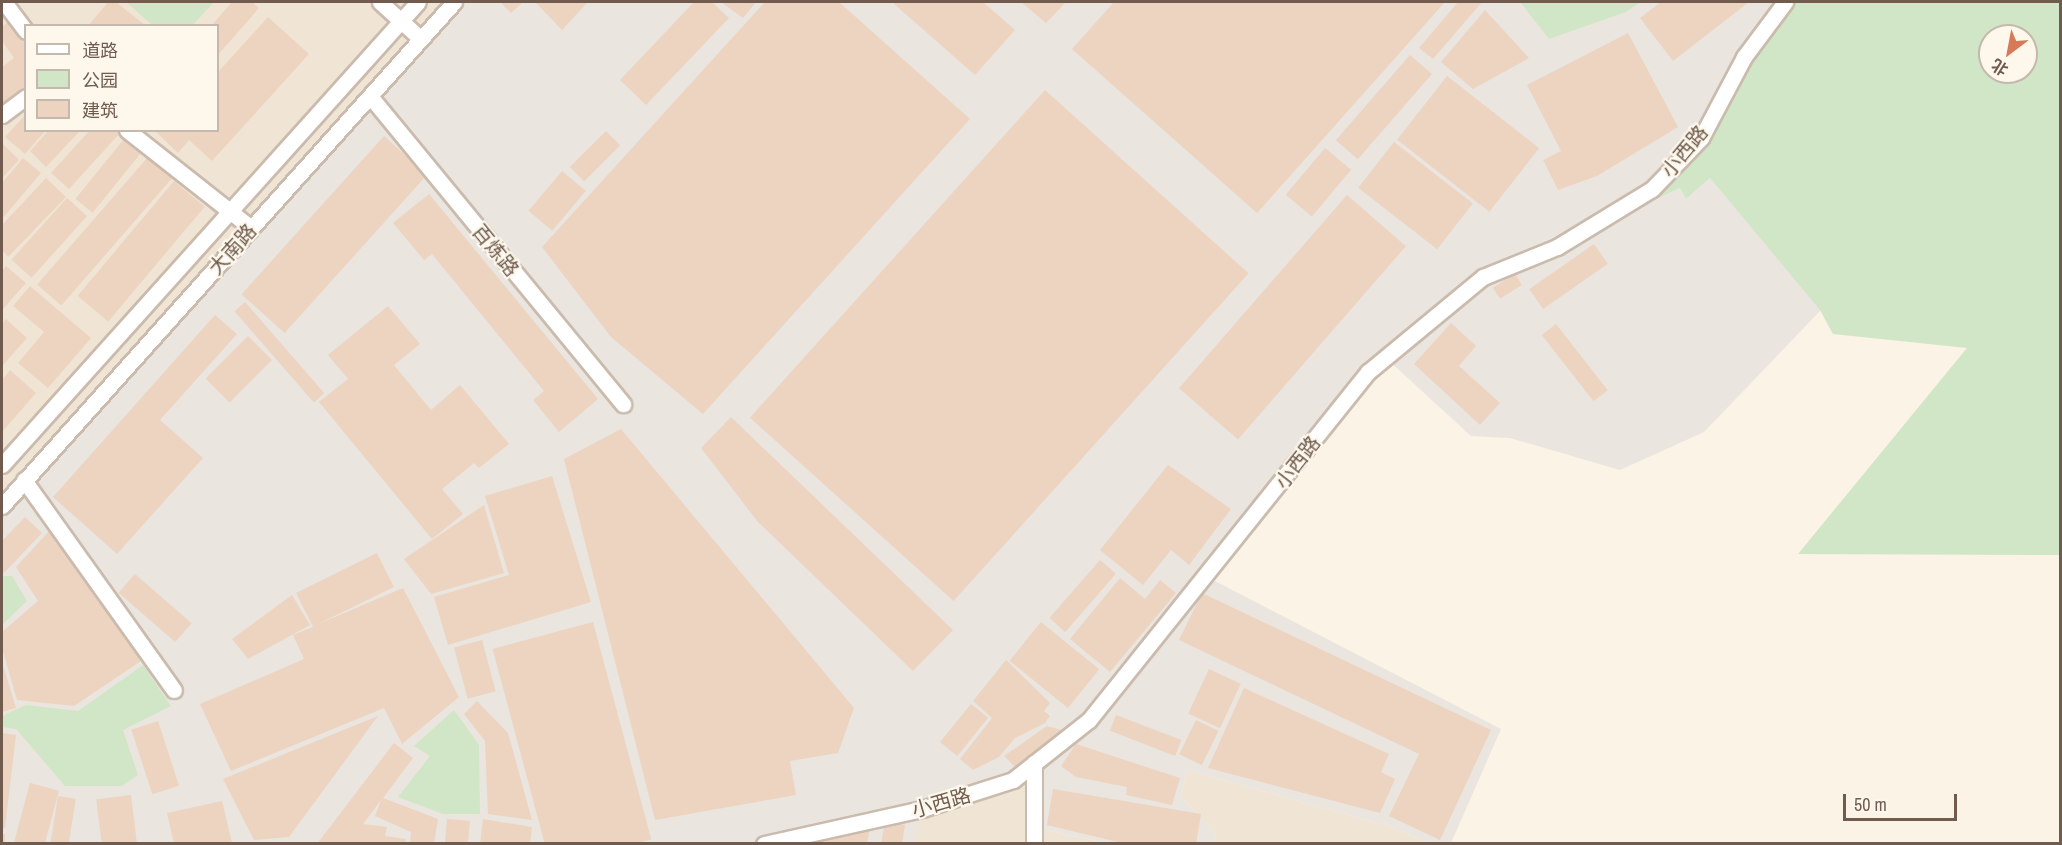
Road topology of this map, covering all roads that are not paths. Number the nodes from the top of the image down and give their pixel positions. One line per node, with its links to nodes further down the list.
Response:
1 (4, 2): 7 (street)
2 (380, 2): 6 (street)
3 (418, 2): 6 (street, 大南路)
4 (454, 2): 8 (street, 大南路)
5 (1785, 2): 20 (street, 小西路)
6 (401, 21): 8 (street); 13 (street, 大南路)
7 (24, 28)
8 (421, 39): 9 (street, 大南路)
9 (370, 96): 14 (street, 大南路); 15 (street, 百炼路)
10 (24, 98): 11 (street)
11 (2, 115)
12 (129, 132): 13 (street)
13 (229, 212): 14 (street); 16 (street, 大南路)
14 (250, 228): 17 (street, 大南路)
15 (623, 404)
16 (2, 465)
17 (24, 480): 18 (street, 大南路); 19 (street)
18 (2, 506)
19 (174, 690)
20 (1034, 763): 21 (street, 小西路); 22 (street)
21 (764, 843)
22 (1034, 843)

